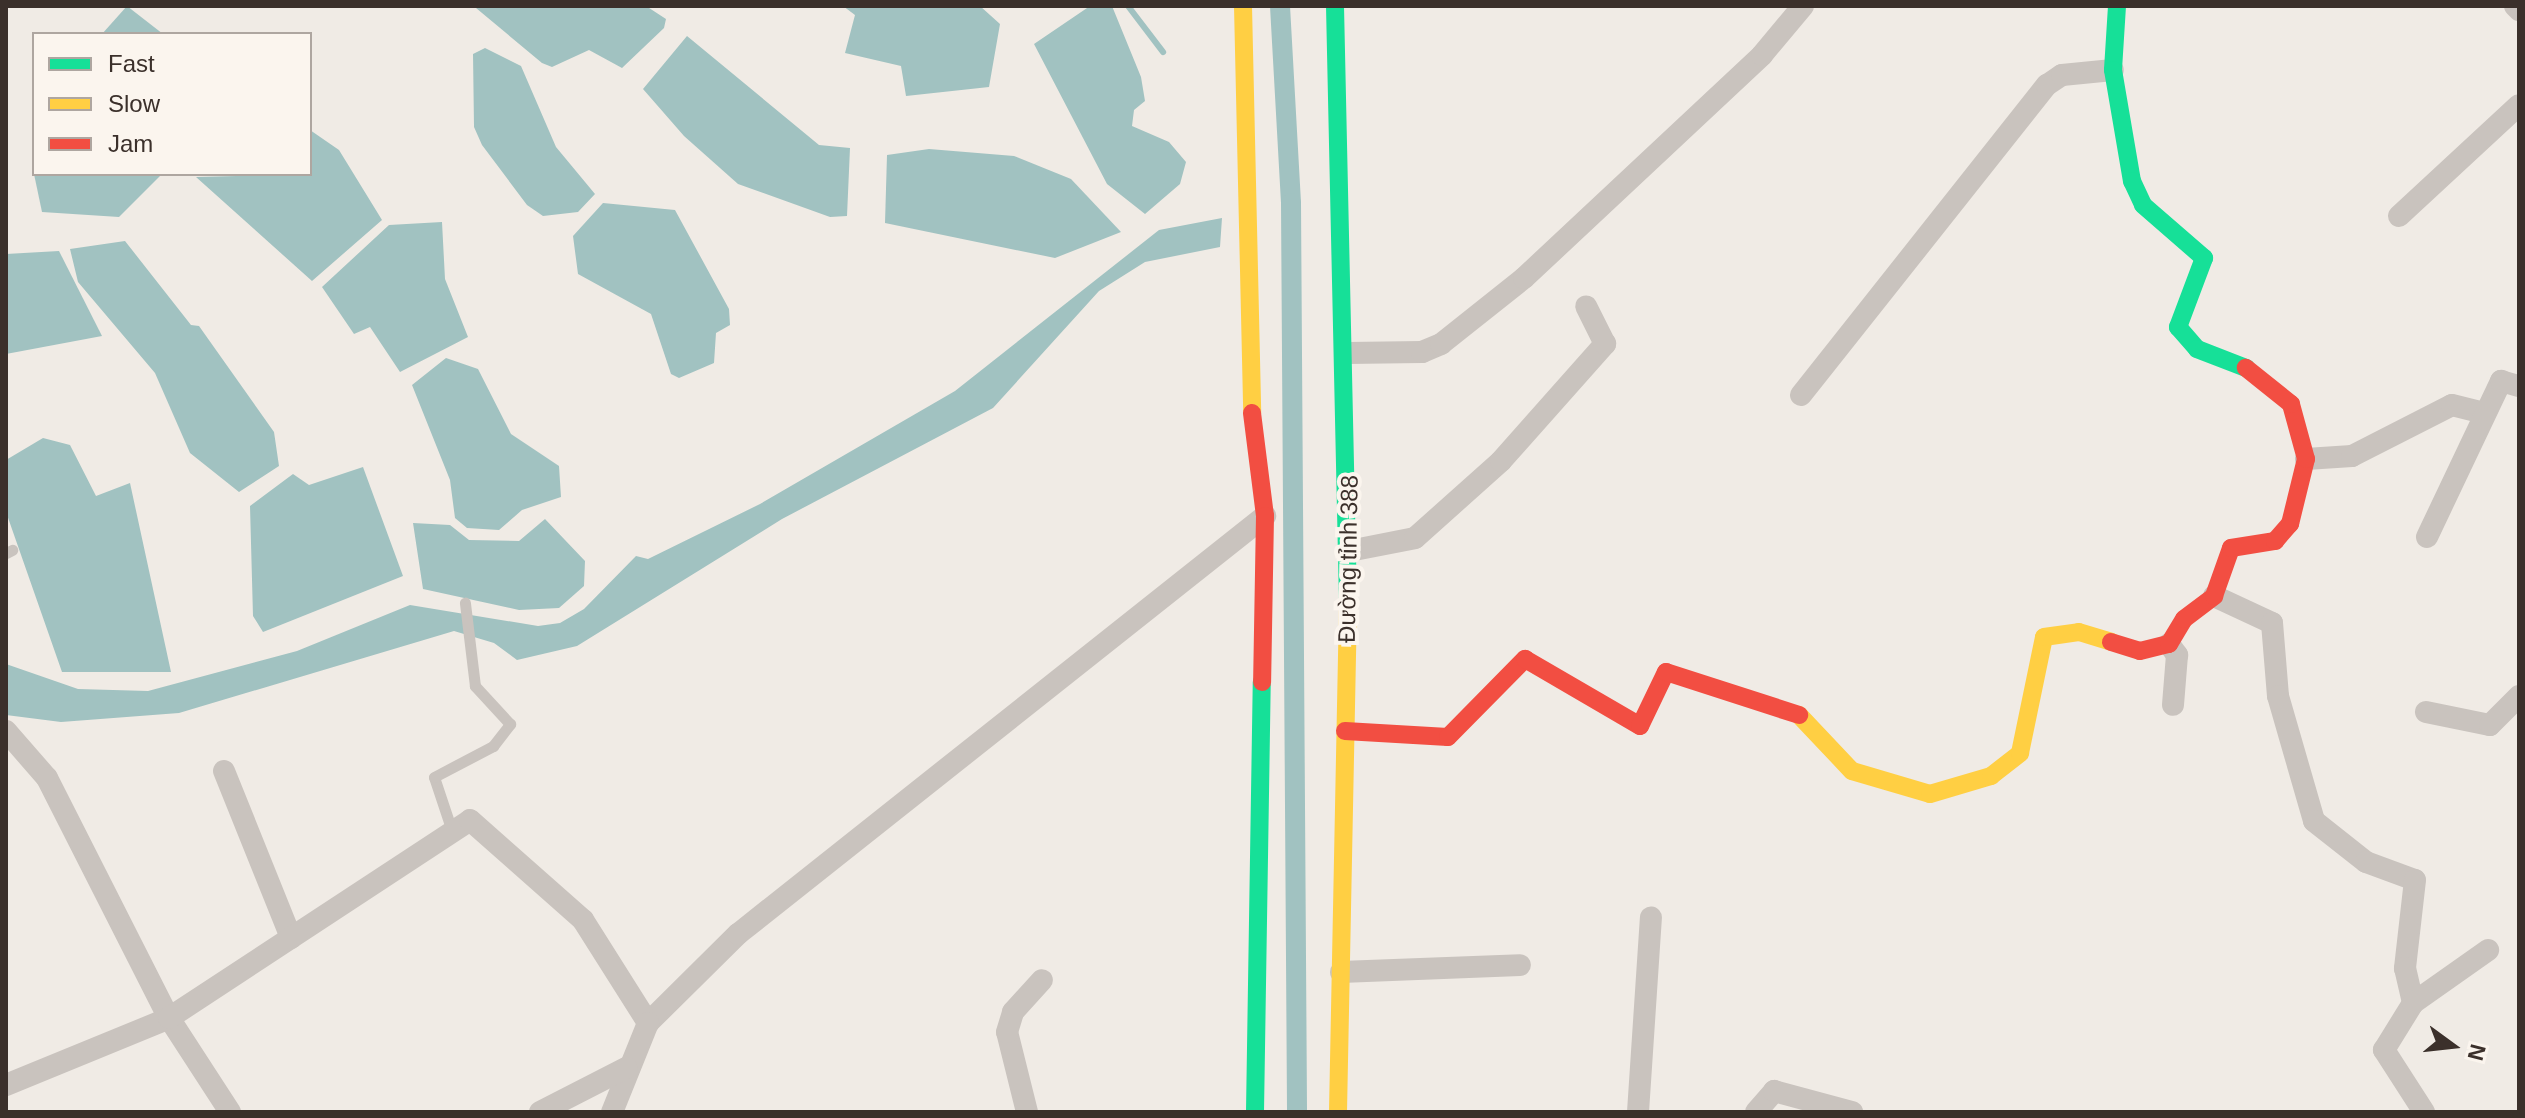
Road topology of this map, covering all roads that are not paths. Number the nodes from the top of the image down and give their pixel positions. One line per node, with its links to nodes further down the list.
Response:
1 (1243, 6): 14 (street)
2 (1335, 6): 9 (street, Đường tỉnh 388)
3 (1803, 6): 9 (street)
4 (2117, 6): 5 (street)
5 (2113, 70): 11 (street); 13 (street)
6 (2519, 105): 7 (street)
7 (2399, 216)
8 (1586, 306): 16 (street)
9 (1348, 353): 16 (street, Đường tỉnh 388)
10 (2519, 386): 12 (street)
11 (1801, 395)
12 (2484, 413): 13 (street); 15 (street)
13 (2306, 459): 17 (street)
14 (1265, 516): 35 (street); 42 (street)
15 (2427, 537)
16 (1349, 551): 24 (street, Đường tỉnh 388)
17 (2214, 596): 19 (street); 33 (street)
18 (465, 603): 26 (lane)
19 (2169, 644): 21 (street); 24 (street)
20 (2519, 696): 22 (street)
21 (2173, 705)
22 (2426, 712)
23 (6, 731): 34 (street)
24 (1345, 731): 31 (street, Đường tỉnh 388)
25 (224, 771): 28 (street)
26 (449, 822)
27 (1651, 917): 44 (street)
28 (291, 938): 34 (street); 35 (street)
29 (2488, 950): 33 (street)
30 (1520, 965): 31 (street)
31 (1341, 972): 43 (street, Đường tỉnh 388)
32 (1042, 980): 41 (street)
33 (2413, 1003): 47 (street)
34 (169, 1018): 37 (street); 38 (street)
35 (648, 1023): 36 (street)
36 (626, 1068): 39 (street); 40 (street)
37 (6, 1085)
38 (230, 1112)
39 (540, 1112)
40 (612, 1112)
41 (1027, 1112)
42 (1255, 1112)
43 (1338, 1112)
44 (1638, 1112)
45 (1756, 1112): 46 (street)
46 (1852, 1112)
47 (2424, 1112)

